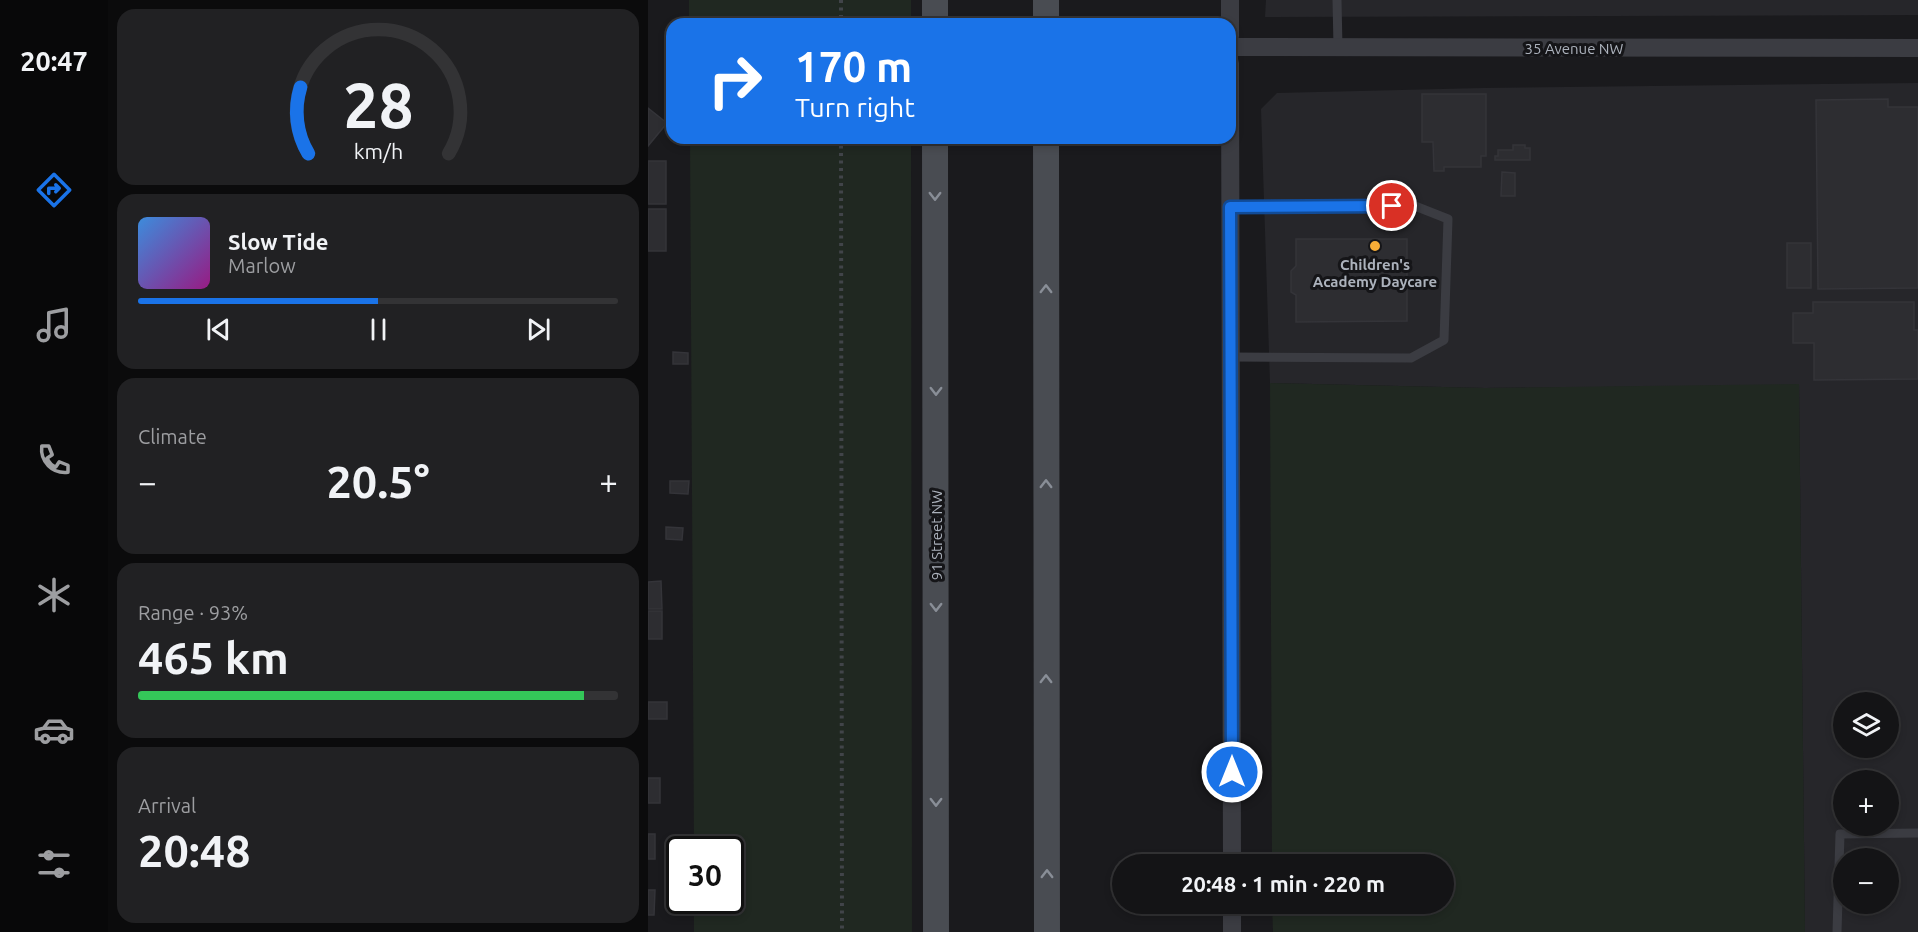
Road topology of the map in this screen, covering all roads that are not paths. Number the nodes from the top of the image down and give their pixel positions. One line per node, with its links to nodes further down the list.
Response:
1 (935, 0): 5 (main road)
2 (1046, 0): 6 (main road)
3 (1230, 0): 7 (street)
4 (1337, 0): 9 (lane)
5 (935, 18)
6 (1046, 18)
7 (1230, 18)
8 (1236, 47): 9 (street, 35 Avenue NW)
9 (1338, 47): 10 (street, 35 Avenue NW)
10 (1918, 48)
11 (935, 144): 21 (main road, 91 Street NW, one-way to 21)
12 (1046, 144): 15 (main road)
13 (1062, 144): 15 (main road)
14 (1230, 144): 16 (street)
15 (1046, 191): 22 (main road, one-way to 15)
16 (1230, 207): 17 (street); 17 (lane)
17 (1231, 357): 19 (street)
18 (1918, 833): 24 (lane)
19 (1232, 854)
20 (1232, 914): 23 (street)
21 (936, 932)
22 (1047, 932)
23 (1232, 932)
24 (1837, 932)

